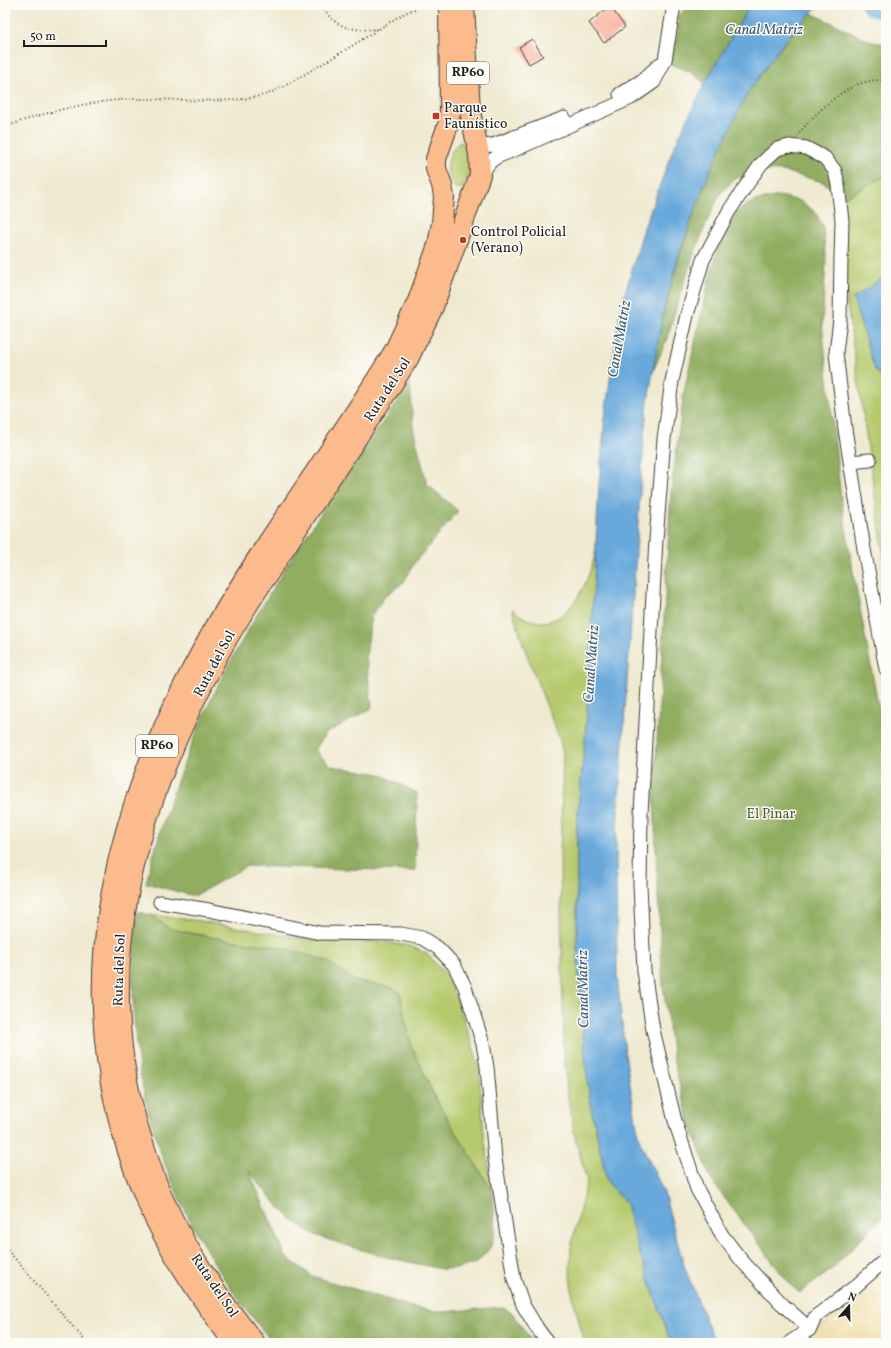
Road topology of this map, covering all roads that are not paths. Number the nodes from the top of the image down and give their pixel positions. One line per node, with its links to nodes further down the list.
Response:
1 (449, 5): 6 (main road, Ruta del Sol / RP60)
2 (464, 5): 5 (main road, Ruta del Sol / RP60)
3 (674, 5): 4 (street)
4 (665, 60): 5 (street); 8 (street)
5 (476, 142): 6 (main road); 8 (main road, Ruta del Sol / RP60)
6 (439, 149): 7 (main road, Ruta del Sol / RP60)
7 (442, 185): 8 (main road); 15 (main road, Ruta del Sol / RP60)
8 (476, 187): 16 (main road, Ruta del Sol / RP60)
9 (870, 460): 10 (street)
10 (851, 462): 11 (street); 14 (street)
11 (886, 669)
12 (160, 902): 17 (street)
13 (886, 1259): 14 (street)
14 (810, 1329): 18 (street)
15 (234, 1343)
16 (255, 1343)
17 (548, 1343)
18 (790, 1343)

